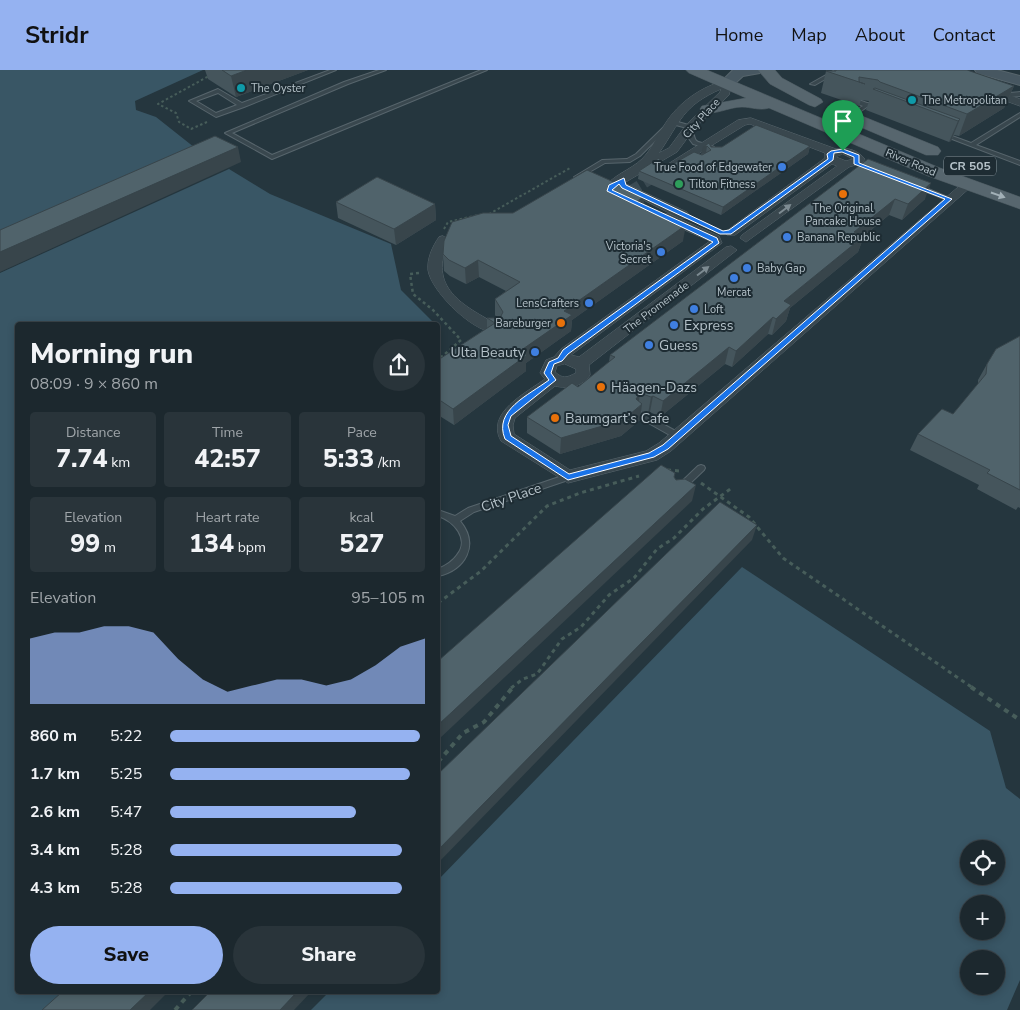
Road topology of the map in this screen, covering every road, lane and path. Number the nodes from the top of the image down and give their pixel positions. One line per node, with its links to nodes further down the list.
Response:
1 (334, 70): 20 (lane)
2 (384, 70): 3 (lane)
3 (485, 70)
4 (680, 70): 18 (main road)
5 (694, 70): 11 (main road, River Road / CR 505)
6 (713, 70): 11 (main road)
7 (756, 70): 11 (main road)
8 (766, 70): 14 (main road)
9 (839, 70): 14 (lane)
10 (982, 70): 12 (main road)
11 (735, 74): 14 (main road, River Road / CR 505); 18 (street, City Place); 18 (street, City Place); 23 (main road, River Road / CR 505); 29 (main road)
12 (1020, 81)
13 (975, 85): 16 (street)
14 (817, 94): 21 (main road, River Road / CR 505)
15 (1020, 94): 16 (lane)
16 (999, 96): 17 (street)
17 (1020, 103)
18 (702, 104): 23 (main road); 25 (street, City Place); 26 (street, City Place)
19 (868, 104): 21 (lane); 21 (lane); 22 (lane)
20 (242, 106): 20 (lane)
21 (844, 109): 29 (main road, River Road / CR 505)
22 (884, 112)
23 (796, 113): 39 (main road, River Road / CR 505)
24 (1020, 115): 28 (lane)
25 (671, 122): 26 (lane); 37 (street, City Place); 40 (lane)
26 (690, 127): 30 (lane); 37 (street, City Place)
27 (936, 132): 28 (lane)
28 (971, 145): 35 (lane)
29 (920, 147): 33 (main road, River Road / CR 505)
30 (708, 148): 31 (street, City Place); 32 (street, City Place)
31 (688, 154): 34 (lane); 38 (street, City Place)
32 (832, 156): 46 (street, The Promenade); 47 (street, City Place, one-way to 32)
33 (948, 157)
34 (700, 159)
35 (1020, 163)
36 (573, 166): 45 (path)
37 (639, 168): 46 (street, City Place)
38 (666, 170)
39 (971, 176): 42 (main road, River Road / CR 505); 43 (street); 44 (main road, River Road / CR 505, one-way to 44)
40 (572, 180)
41 (915, 186): 43 (lane)
42 (1020, 186)
43 (949, 199): 56 (street)
44 (1020, 203)
45 (444, 235): 50 (street)
46 (721, 237): 47 (street); 48 (street); 52 (street, The Promenade)
47 (746, 238): 48 (street, The Promenade)
48 (731, 250): 53 (street, The Promenade, one-way to 48)
49 (426, 272): 51 (path)
50 (495, 329)
51 (440, 358)
52 (560, 359): 53 (street); 54 (street)
53 (580, 364): 54 (street)
54 (553, 380): 60 (street)
55 (639, 414): 56 (lane)
56 (678, 436): 60 (street)
57 (701, 468): 61 (lane)
58 (661, 470): 61 (path)
59 (643, 475): 68 (path)
60 (568, 477): 66 (lane, City Place)
61 (691, 477): 63 (lane); 64 (path)
62 (733, 487): 64 (path)
63 (676, 492)
64 (721, 498): 69 (path); 70 (path)
65 (440, 514): 66 (lane)
66 (455, 520): 67 (lane)
67 (440, 572)
68 (440, 602)
69 (1020, 720)
70 (440, 760)
71 (189, 994): 72 (path)
72 (175, 1010)

